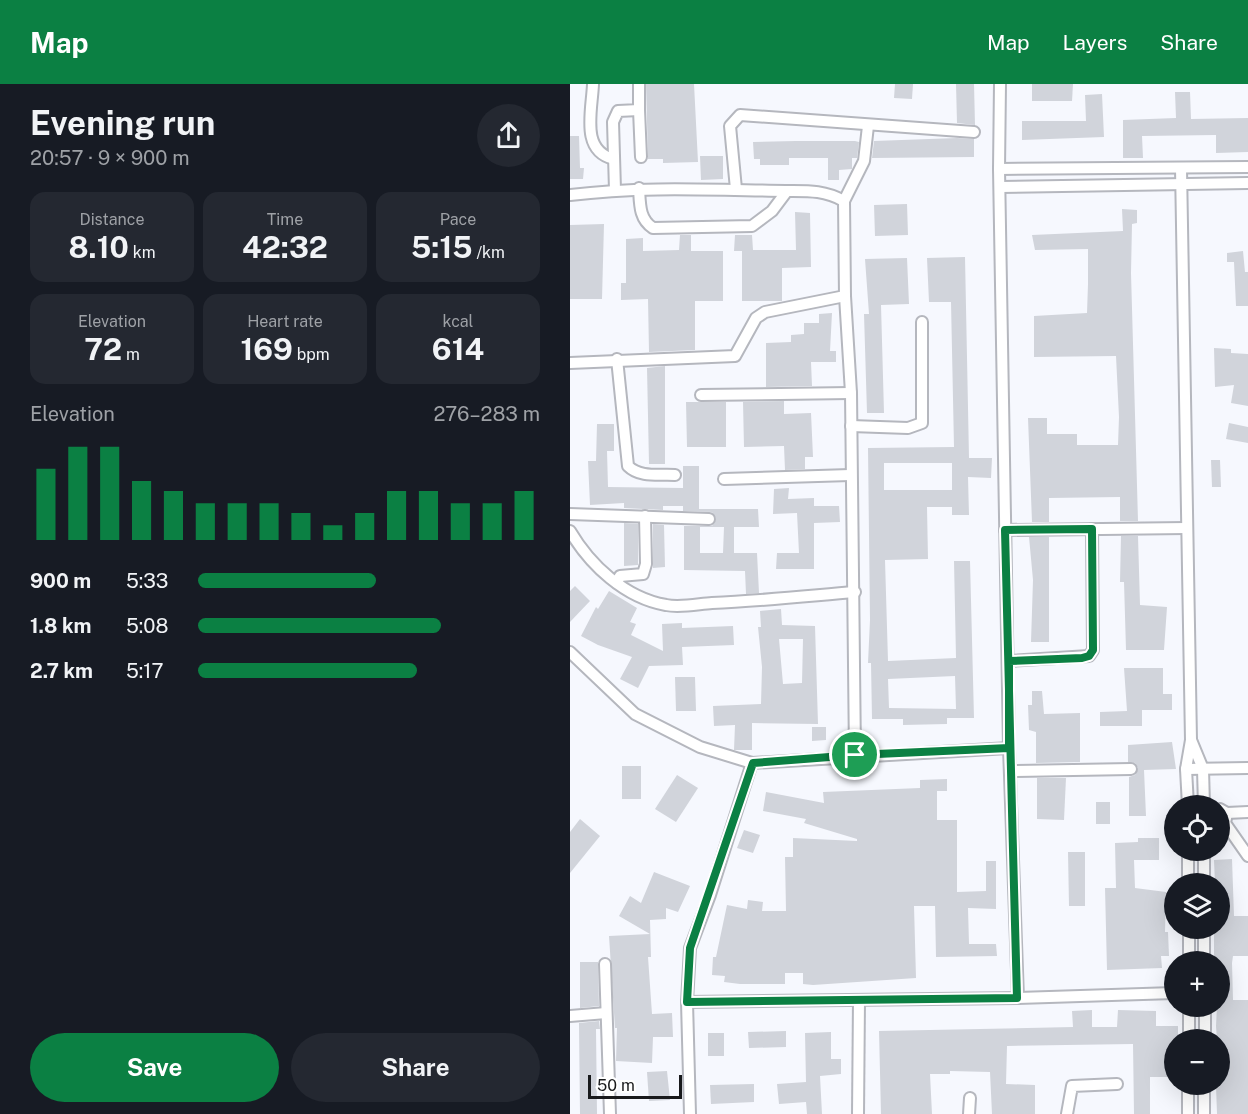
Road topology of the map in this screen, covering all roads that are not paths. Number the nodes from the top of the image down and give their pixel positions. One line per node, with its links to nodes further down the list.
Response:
1 (593, 84): 8 (street)
2 (639, 84): 4 (street)
3 (1000, 84): 11 (street)
4 (639, 110): 7 (street); 8 (street)
5 (868, 126): 6 (street); 16 (street); 20 (street)
6 (974, 132)
7 (641, 157)
8 (614, 159): 17 (street)
9 (1248, 166): 10 (street)
10 (1181, 168): 11 (street); 13 (street)
11 (999, 170): 14 (street)
12 (1248, 183): 13 (street)
13 (1182, 185): 14 (street); 34 (street)
14 (1000, 187): 36 (street)
15 (639, 188): 16 (street); 17 (street); 18 (street)
16 (736, 189): 18 (street)
17 (615, 190): 19 (street)
18 (788, 191): 20 (street)
19 (570, 195)
20 (844, 201): 21 (street)
21 (845, 296): 23 (street); 25 (street)
22 (922, 322): 27 (street)
23 (617, 359): 24 (street); 28 (street)
24 (570, 363)
25 (851, 393): 26 (street); 27 (street)
26 (701, 395)
27 (851, 426): 29 (street)
28 (675, 474)
29 (850, 475): 30 (street); 39 (street)
30 (724, 479)
31 (570, 514): 32 (street)
32 (645, 516): 33 (street); 38 (street)
33 (709, 519)
34 (1187, 528): 35 (street); 42 (street)
35 (1092, 529): 36 (street); 41 (street)
36 (1005, 530): 41 (street)
37 (570, 531): 38 (street)
38 (617, 583): 39 (street)
39 (855, 592): 44 (street)
40 (570, 652): 45 (street)
41 (1009, 661): 43 (street)
42 (1191, 740): 48 (street); 49 (street)
43 (1009, 748): 44 (street); 50 (street)
44 (855, 755): 45 (street)
45 (753, 763): 61 (street)
46 (1248, 768): 49 (street)
47 (1131, 769): 50 (street)
48 (1186, 769): 49 (street); 51 (street)
49 (1203, 769): 52 (street)
50 (1010, 771): 59 (street)
51 (1188, 795)
52 (1205, 795)
53 (1230, 811): 54 (street)
54 (1248, 812)
55 (1230, 830): 56 (street)
56 (1248, 856)
57 (605, 964): 62 (street)
58 (1164, 993): 59 (street)
59 (1017, 998): 60 (street)
60 (859, 1000): 61 (street); 70 (street)
61 (687, 1002): 69 (street)
62 (606, 1013): 63 (street); 68 (street)
63 (570, 1016)
64 (1117, 1083): 72 (street)
65 (1188, 1095): 73 (street)
66 (1204, 1095): 74 (street)
67 (970, 1098): 71 (street)
68 (610, 1114)
69 (690, 1114)
70 (858, 1114)
71 (969, 1114)
72 (1067, 1114)
73 (1188, 1114)
74 (1204, 1114)

